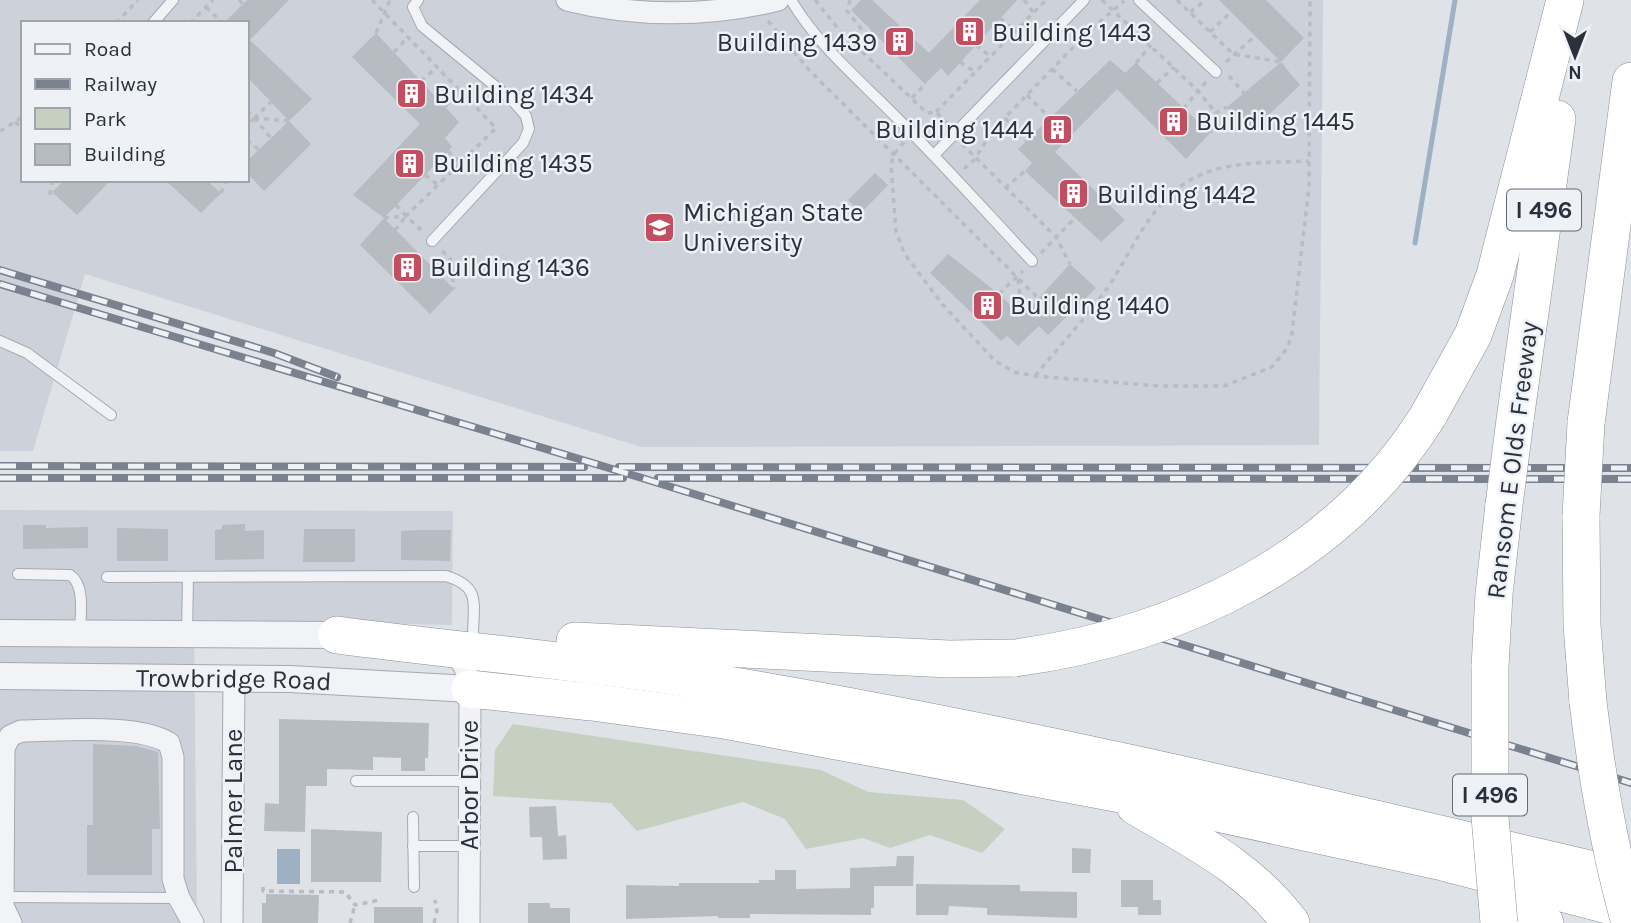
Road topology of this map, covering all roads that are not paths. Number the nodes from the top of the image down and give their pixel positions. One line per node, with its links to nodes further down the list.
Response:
1 (173, 0): 10 (lane)
2 (418, 0): 14 (lane)
3 (567, 0): 9 (street)
4 (792, 0): 13 (lane)
5 (1084, 0): 13 (lane)
6 (1139, 0): 11 (lane)
7 (1565, 0): 26 (highway, bridge)
8 (1574, 0): 51 (highway, Ransom E Olds Freeway / I 496, bridge)
9 (769, 2)
10 (155, 21)
11 (1216, 72)
12 (1631, 81): 53 (highway, I 496, bridge)
13 (934, 155): 15 (lane)
14 (432, 241)
15 (1032, 261)
16 (0, 341): 17 (lane)
17 (111, 415)
18 (18, 574): 22 (lane)
19 (107, 577): 20 (lane)
20 (188, 577): 23 (lane); 26 (lane)
21 (0, 633): 22 (street, Trowbridge Road)
22 (80, 634): 23 (street, Trowbridge Road); 27 (street)
23 (187, 635): 24 (street, Trowbridge Road)
24 (220, 635): 25 (street, Trowbridge Road); 29 (street)
25 (337, 635): 26 (highway)
26 (464, 643): 31 (street, Arbor Drive); 35 (highway)
27 (0, 645)
28 (0, 676): 29 (street, Trowbridge Road)
29 (128, 678): 30 (street, Trowbridge Road)
30 (234, 678): 31 (street, Trowbridge Road); 48 (street, Palmer Lane)
31 (470, 689): 33 (street, Arbor Drive); 36 (highway)
32 (356, 780): 33 (lane)
33 (469, 780): 39 (street, Arbor Drive)
34 (2, 785): 43 (street); 44 (street)
35 (1184, 790): 36 (highway); 40 (highway); 41 (highway)
36 (1113, 793): 50 (highway)
37 (413, 817): 38 (lane)
38 (414, 846): 39 (lane); 42 (lane)
39 (469, 846): 49 (street, Arbor Drive)
40 (1443, 862): 45 (highway); 52 (highway)
41 (1631, 879)
42 (414, 887)
43 (3, 897): 44 (lane); 46 (street)
44 (179, 898): 47 (street)
45 (1631, 911)
46 (12, 923)
47 (193, 923)
48 (232, 923)
49 (469, 923)
50 (1291, 923)
51 (1499, 923)
52 (1545, 923)
53 (1630, 923)

